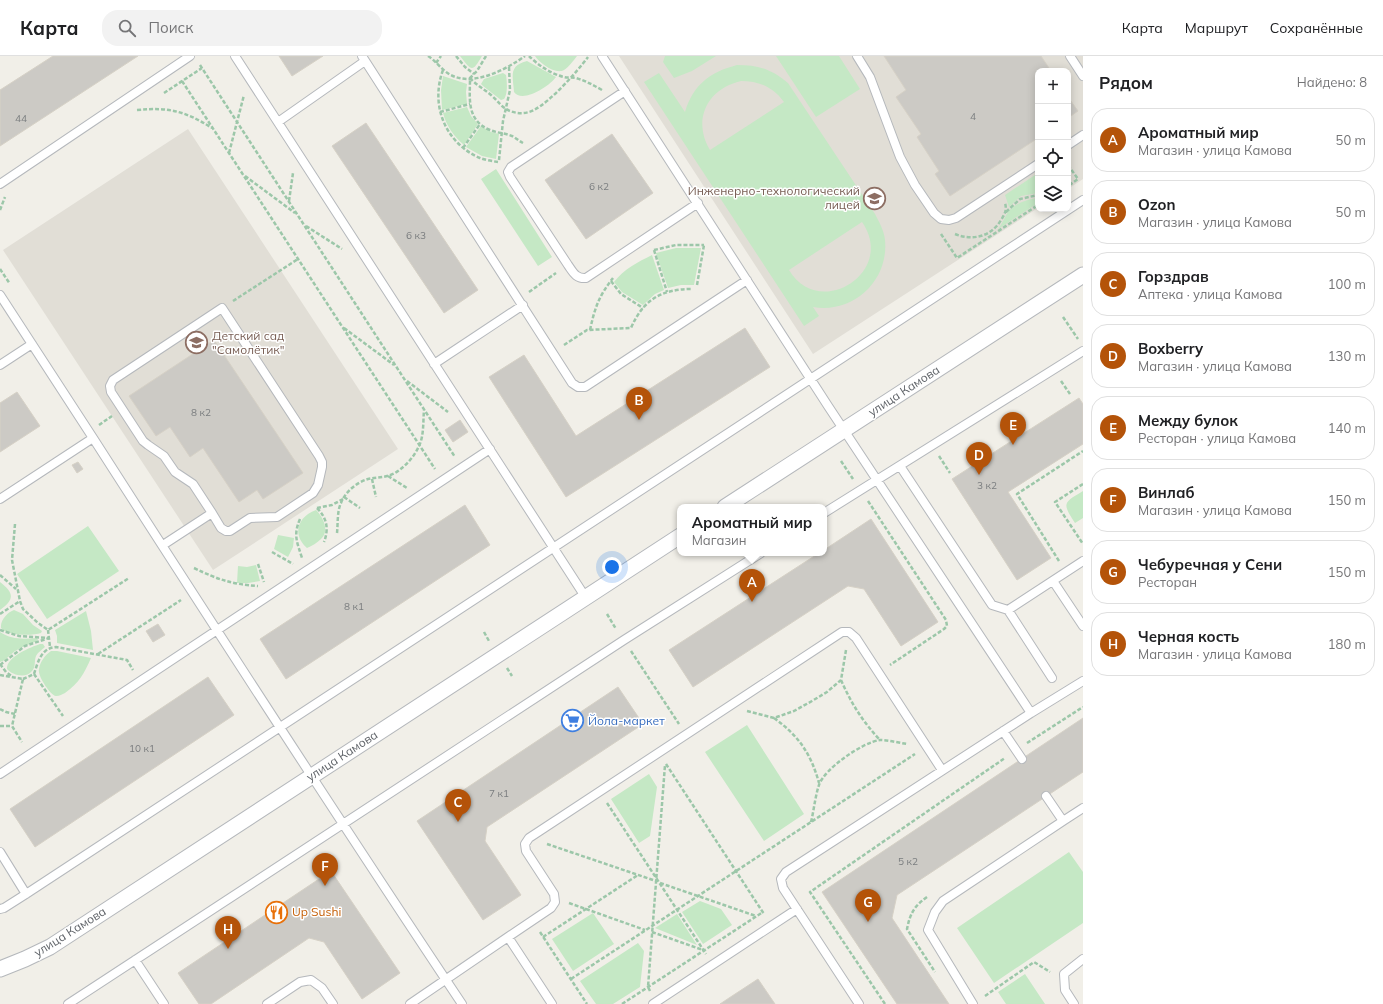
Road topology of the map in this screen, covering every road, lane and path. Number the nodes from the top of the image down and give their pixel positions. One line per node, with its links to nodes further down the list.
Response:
1 (190, 56): 44 (lane)
2 (235, 56): 20 (lane)
3 (428, 56): 15 (path)
4 (441, 56): 15 (path)
5 (456, 56): 18 (path)
6 (486, 56): 18 (path)
7 (525, 56): 16 (path)
8 (529, 56): 22 (path)
9 (589, 56): 22 (path)
10 (602, 56): 24 (lane)
11 (857, 56): 54 (lane)
12 (1070, 56): 19 (lane)
13 (364, 59): 31 (lane); 71 (lane)
14 (198, 62): 30 (path)
15 (436, 63): 17 (path)
16 (509, 67): 21 (path); 27 (path)
17 (443, 70): 21 (path); 29 (path)
18 (474, 74): 21 (path)
19 (1082, 74)
20 (249, 77): 30 (path); 31 (lane)
21 (470, 78): 26 (path); 27 (path)
22 (571, 78): 25 (path); 27 (path)
23 (182, 81): 33 (path)
24 (625, 91): 25 (lane); 51 (lane)
25 (613, 99): 39 (lane)
26 (470, 104): 29 (path); 32 (path)
27 (506, 109): 34 (path)
28 (137, 110): 33 (path)
29 (440, 112): 37 (path)
30 (237, 122): 40 (path); 50 (path)
31 (278, 122): 38 (lane)
32 (480, 124): 34 (path); 37 (path)
33 (214, 130): 40 (path)
34 (501, 133): 37 (path); 39 (path)
35 (1083, 135): 36 (lane)
36 (1071, 142)
37 (463, 148)
38 (296, 150): 50 (path); 81 (lane)
39 (534, 152): 62 (lane)
40 (229, 153): 43 (path)
41 (1035, 166): 46 (lane)
42 (1071, 169): 45 (path)
43 (243, 175): 56 (path); 61 (path)
44 (0, 184)
45 (1071, 184)
46 (999, 190): 55 (path); 57 (lane)
47 (7, 194): 53 (path)
48 (1035, 195): 55 (path)
49 (1083, 200): 84 (lane)
50 (289, 202): 56 (path)
51 (698, 203): 62 (lane); 65 (lane)
52 (1035, 207): 59 (path)
53 (0, 210)
54 (933, 212): 57 (lane); 59 (path)
55 (1005, 212): 59 (path)
56 (298, 215): 58 (path)
57 (941, 219): 59 (path)
58 (304, 225): 60 (path); 83 (path)
59 (992, 234)
60 (348, 253)
61 (298, 259): 72 (path); 75 (path)
62 (568, 265): 71 (path)
63 (616, 274): 66 (path)
64 (1083, 274): 90 (street, улица Камова)
65 (747, 280): 80 (lane); 84 (lane)
66 (611, 281): 73 (path); 76 (path)
67 (697, 286): 69 (path)
68 (692, 289): 69 (path)
69 (667, 292): 73 (path)
70 (0, 295): 78 (lane)
71 (521, 302): 80 (lane); 81 (lane)
72 (222, 308): 117 (lane); 117 (lane)
73 (643, 308): 76 (path)
74 (1063, 317): 77 (path)
75 (342, 326): 83 (path); 92 (path)
76 (590, 330): 80 (path)
77 (1080, 340)
78 (32, 344): 82 (lane); 91 (lane)
79 (1083, 351): 100 (lane)
80 (553, 352)
81 (434, 364): 89 (lane)
82 (0, 365)
83 (396, 367): 86 (path)
84 (810, 378): 90 (lane); 125 (lane)
85 (1060, 378): 87 (path)
86 (405, 380): 88 (path); 89 (path)
87 (1070, 394)
88 (424, 410): 92 (path); 97 (path)
89 (465, 412): 93 (lane)
90 (844, 430): 105 (lane); 112 (street, улица Камова)
91 (93, 438): 111 (lane); 124 (lane)
92 (419, 446): 101 (path); 103 (path)
93 (490, 449): 125 (lane); 149 (lane)
94 (946, 452): 96 (path)
95 (1083, 452): 129 (path)
96 (939, 456): 98 (path); 102 (path)
97 (456, 459)
98 (933, 460)
99 (841, 461): 108 (path)
100 (900, 466): 105 (lane); 143 (lane)
101 (436, 472)
102 (950, 473)
103 (388, 476): 104 (path); 107 (path)
104 (372, 479): 109 (path); 110 (path)
105 (878, 480): 108 (lane); 170 (lane)
106 (1083, 484): 122 (path)
107 (409, 489)
108 (860, 490): 116 (lane); 157 (path)
109 (376, 497)
110 (344, 498): 113 (path); 114 (path); 120 (path)
111 (0, 499)
112 (730, 504)
113 (316, 508): 115 (path); 123 (path)
114 (360, 508)
115 (311, 510)
116 (827, 511)
117 (212, 513): 124 (lane)
118 (303, 515): 128 (path)
119 (15, 524): 139 (path)
120 (337, 536)
121 (677, 538): 141 (street, улица Камова)
122 (1083, 544)
123 (322, 545)
124 (163, 546): 140 (lane)
125 (553, 547): 141 (lane); 175 (lane)
126 (272, 552): 132 (path)
127 (756, 556): 152 (lane)
128 (302, 558)
129 (1059, 561)
130 (1083, 561): 136 (lane)
131 (258, 564): 137 (path)
132 (293, 564)
133 (194, 568): 138 (path)
134 (0, 576): 139 (path)
135 (130, 578): 148 (path)
136 (1053, 581): 143 (lane); 146 (lane)
137 (264, 583)
138 (259, 586)
139 (17, 589): 142 (path)
140 (193, 592): 149 (lane); 154 (path)
141 (586, 598): 186 (street, улица Камова)
142 (20, 601): 144 (path); 148 (path)
143 (1008, 610): 162 (lane)
144 (0, 614)
145 (607, 614): 152 (path)
146 (1083, 626)
147 (0, 630): 151 (path)
148 (48, 630): 151 (path)
149 (218, 630): 166 (lane); 175 (lane)
150 (849, 632): 157 (lane); 164 (path); 167 (lane)
151 (49, 638): 153 (path); 155 (path)
152 (624, 640): 178 (path); 193 (lane)
153 (50, 647): 154 (path); 158 (path)
154 (98, 655): 166 (path)
155 (0, 664): 161 (path)
156 (505, 665): 160 (path)
157 (878, 672): 180 (lane)
158 (34, 674): 163 (path); 176 (path)
159 (0, 675): 161 (path)
160 (512, 676)
161 (13, 677): 163 (path)
162 (1052, 678)
163 (23, 679): 171 (path)
164 (841, 680): 172 (path); 179 (path)
165 (1083, 681): 170 (lane)
166 (140, 682): 176 (lane)
167 (729, 706): 172 (path); 178 (lane)
168 (1083, 707): 181 (path)
169 (0, 709): 171 (path)
170 (1031, 713): 177 (lane)
171 (15, 714): 174 (path)
172 (774, 718): 187 (path)
173 (0, 726): 174 (path)
174 (12, 726): 182 (path)
175 (280, 726): 186 (lane); 200 (lane)
176 (72, 727): 182 (lane)
177 (1003, 731): 181 (lane); 184 (lane)
178 (685, 735): 188 (lane)
179 (880, 740): 180 (path); 187 (path)
180 (927, 747): 184 (lane); 192 (path)
181 (1016, 751): 183 (lane); 237 (path)
182 (30, 755): 185 (lane)
183 (1022, 759)
184 (942, 770): 205 (lane)
185 (0, 774)
186 (311, 776): 193 (lane); 220 (street, улица Камова)
187 (819, 784): 192 (path)
188 (600, 791): 194 (lane); 198 (path)
189 (1046, 796): 191 (lane)
190 (1083, 808): 191 (lane)
191 (1063, 821): 226 (lane)
192 (811, 822): 196 (path)
193 (343, 824): 218 (lane); 221 (lane)
194 (529, 838): 197 (path); 202 (lane)
195 (0, 852): 200 (lane)
196 (737, 871): 198 (path); 201 (path); 207 (path)
197 (638, 875): 198 (path); 204 (path)
198 (656, 880): 199 (path); 210 (path)
199 (660, 883): 201 (path); 206 (path)
200 (26, 894): 203 (lane)
201 (698, 896): 206 (path); 208 (path)
202 (555, 898): 204 (path); 209 (lane)
203 (0, 909)
204 (586, 909): 212 (path); 215 (path)
205 (797, 909): 211 (lane); 236 (lane)
206 (677, 910): 210 (path); 216 (path)
207 (763, 912): 208 (path); 211 (path)
208 (756, 916): 216 (path)
209 (533, 920): 214 (lane); 215 (path)
210 (653, 926): 212 (path); 213 (path)
211 (772, 926): 219 (lane)
212 (646, 930): 222 (path)
213 (652, 932): 216 (path); 224 (path)
214 (508, 937): 221 (lane); 233 (lane)
215 (543, 937): 222 (path)
216 (704, 950): 219 (path); 224 (path)
217 (1083, 958): 223 (lane)
218 (135, 960): 227 (lane); 228 (lane)
219 (713, 965): 225 (lane)
220 (0, 969)
221 (446, 979): 231 (lane); 232 (lane)
222 (571, 979): 234 (path)
223 (1065, 982): 226 (path); 238 (lane)
224 (648, 987): 225 (path); 235 (path)
225 (654, 1003)
226 (971, 1003)
227 (68, 1004)
228 (164, 1004)
229 (267, 1004): 230 (lane)
230 (333, 1004)
231 (410, 1004)
232 (462, 1004)
233 (552, 1004)
234 (587, 1004)
235 (622, 1004)
236 (859, 1004)
237 (885, 1004)
238 (1074, 1004)

